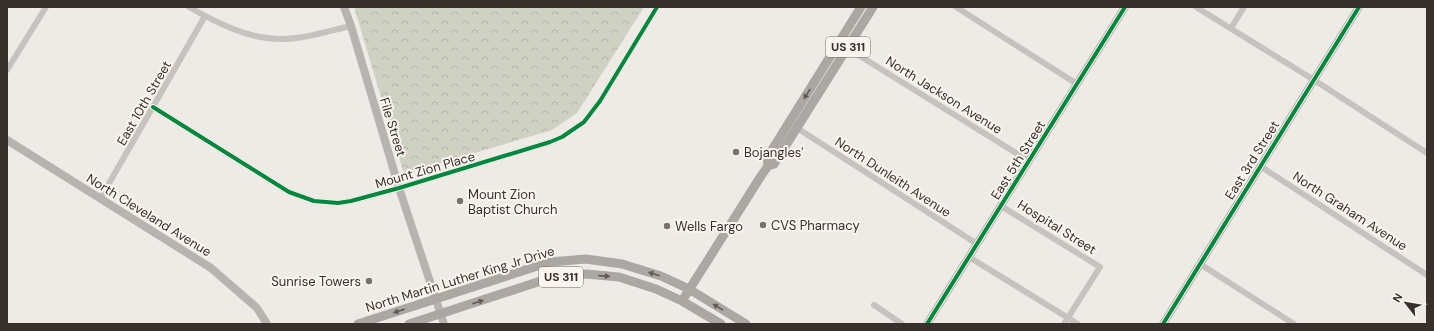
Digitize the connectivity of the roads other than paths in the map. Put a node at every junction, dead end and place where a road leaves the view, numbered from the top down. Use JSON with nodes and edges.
{"nodes":[{"id":1,"x":46,"y":7,"type":"edge"},
{"id":2,"x":189,"y":7,"type":"edge"},
{"id":3,"x":344,"y":7,"type":"edge"},
{"id":4,"x":657,"y":7,"type":"edge"},
{"id":5,"x":861,"y":7,"type":"edge"},
{"id":6,"x":873,"y":7,"type":"edge"},
{"id":7,"x":956,"y":7,"type":"edge"},
{"id":8,"x":1125,"y":7,"type":"edge"},
{"id":9,"x":1196,"y":7,"type":"edge"},
{"id":10,"x":1244,"y":7,"type":"edge"},
{"id":11,"x":1359,"y":7,"type":"edge"},
{"id":12,"x":205,"y":16,"type":"junction"},
{"id":13,"x":351,"y":26,"type":"junction"},
{"id":14,"x":1231,"y":28,"type":"junction"},
{"id":15,"x":847,"y":48,"type":"junction"},
{"id":16,"x":7,"y":70,"type":"edge"},
{"id":17,"x":1314,"y":80,"type":"junction"},
{"id":18,"x":1077,"y":84,"type":"junction"},
{"id":19,"x":153,"y":107,"type":"junction"},
{"id":20,"x":797,"y":128,"type":"junction"},
{"id":21,"x":7,"y":140,"type":"edge"},
{"id":22,"x":1427,"y":153,"type":"edge"},
{"id":23,"x":1029,"y":161,"type":"junction"},
{"id":24,"x":768,"y":166,"type":"junction"},
{"id":25,"x":1260,"y":166,"type":"junction"},
{"id":26,"x":399,"y":188,"type":"junction"},
{"id":27,"x":100,"y":199,"type":"junction"},
{"id":28,"x":1001,"y":206,"type":"junction"},
{"id":29,"x":977,"y":244,"type":"junction"},
{"id":30,"x":969,"y":257,"type":"junction"},
{"id":31,"x":1200,"y":264,"type":"junction"},
{"id":32,"x":1427,"y":275,"type":"edge"},
{"id":33,"x":689,"y":289,"type":"junction"},
{"id":34,"x":436,"y":299,"type":"junction"},
{"id":35,"x":682,"y":301,"type":"junction"},
{"id":36,"x":874,"y":305,"type":"dead end"},
{"id":37,"x":441,"y":314,"type":"junction"},
{"id":38,"x":1068,"y":318,"type":"junction"},
{"id":39,"x":267,"y":324,"type":"edge"},
{"id":40,"x":358,"y":324,"type":"edge"},
{"id":41,"x":409,"y":324,"type":"edge"},
{"id":42,"x":444,"y":324,"type":"edge"},
{"id":43,"x":721,"y":324,"type":"edge"},
{"id":44,"x":746,"y":324,"type":"edge"},
{"id":45,"x":902,"y":324,"type":"edge"},
{"id":46,"x":927,"y":324,"type":"edge"},
{"id":47,"x":1064,"y":324,"type":"edge"},
{"id":48,"x":1078,"y":324,"type":"edge"},
{"id":49,"x":1163,"y":324,"type":"edge"},
{"id":50,"x":1294,"y":324,"type":"edge"}],
"edges":[{"from":1,"to":16,"type":"street"},
{"from":2,"to":12,"type":"street"},
{"from":3,"to":13,"type":"street","name":"File Street"},
{"from":4,"to":26,"type":"street","name":"Mount Zion Place"},
{"from":5,"to":24,"type":"main road","number":"US 311","one_way":true},
{"from":6,"to":15,"type":"main road","number":"US 311"},
{"from":7,"to":18,"type":"street"},
{"from":8,"to":18,"type":"street","name":"East 5th Street"},
{"from":9,"to":14,"type":"street"},
{"from":10,"to":14,"type":"street"},
{"from":11,"to":17,"type":"street","name":"East 3rd Street"},
{"from":12,"to":13,"type":"street"},
{"from":12,"to":19,"type":"street","name":"East 10th Street"},
{"from":13,"to":26,"type":"street","name":"File Street"},
{"from":14,"to":17,"type":"street"},
{"from":15,"to":20,"type":"main road","number":"US 311"},
{"from":15,"to":23,"type":"street","name":"North Jackson Avenue"},
{"from":17,"to":22,"type":"street"},
{"from":17,"to":25,"type":"street","name":"East 3rd Street"},
{"from":18,"to":23,"type":"street","name":"East 5th Street"},
{"from":19,"to":26,"type":"street","name":"Mount Zion Place"},
{"from":19,"to":27,"type":"street","name":"East 10th Street"},
{"from":20,"to":24,"type":"main road","number":"US 311"},
{"from":20,"to":29,"type":"street","name":"North Dunleith Avenue"},
{"from":21,"to":27,"type":"street","name":"North Cleveland Avenue"},
{"from":23,"to":28,"type":"street","name":"East 5th Street"},
{"from":24,"to":33,"type":"main road","number":"US 311"},
{"from":25,"to":31,"type":"street","name":"East 3rd Street"},
{"from":25,"to":32,"type":"street","name":"North Graham Avenue"},
{"from":26,"to":34,"type":"street","name":"File Street"},
{"from":27,"to":39,"type":"street","name":"North Cleveland Avenue"},
{"from":28,"to":29,"type":"street","name":"East 5th Street"},
{"from":28,"to":38,"type":"street","name":"Hospital Street"},
{"from":29,"to":30,"type":"street","name":"East 5th Street"},
{"from":30,"to":38,"type":"street"},
{"from":30,"to":46,"type":"street","name":"East 5th Street"},
{"from":31,"to":49,"type":"street","name":"East 3rd Street"},
{"from":31,"to":50,"type":"street"},
{"from":33,"to":34,"type":"main road","name":"North Martin Luther King Jr Drive","number":"US 311","one_way":true},
{"from":33,"to":35,"type":"main road","number":"US 311"},
{"from":44,"to":33,"type":"main road","name":"North Martin Luther King Jr Drive","one_way":true},
{"from":34,"to":37,"type":"street"},
{"from":34,"to":40,"type":"main road","name":"North Martin Luther King Jr Drive","number":"US 311","one_way":true},
{"from":37,"to":35,"type":"main road","name":"North Martin Luther King Jr Drive","number":"US 311","one_way":true},
{"from":35,"to":43,"type":"main road","name":"North Martin Luther King Jr Drive"},
{"from":36,"to":45,"type":"street"},
{"from":37,"to":41,"type":"main road","name":"North Martin Luther King Jr Drive","number":"US 311"},
{"from":37,"to":42,"type":"street"},
{"from":38,"to":47,"type":"street"},
{"from":38,"to":48,"type":"street"}]}
